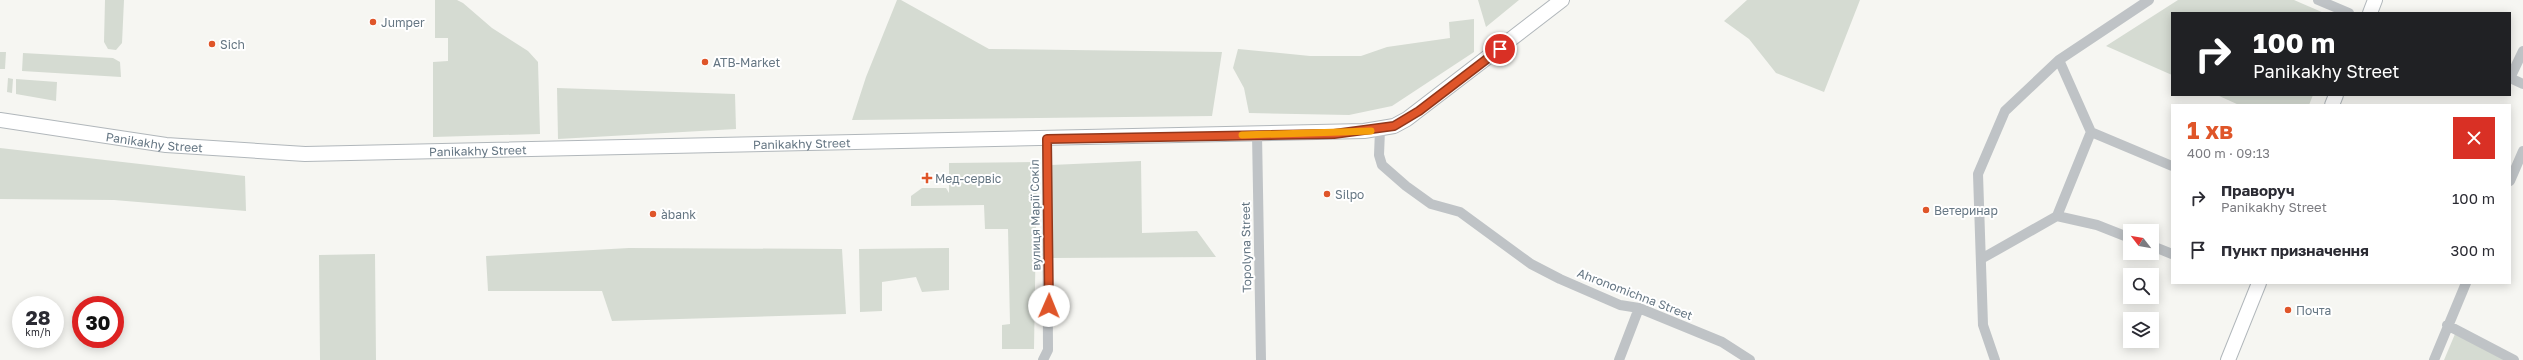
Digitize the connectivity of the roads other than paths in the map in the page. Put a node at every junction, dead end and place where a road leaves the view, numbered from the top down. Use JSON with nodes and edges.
{"nodes":[{"id":1,"x":1562,"y":0,"type":"edge"},
{"id":2,"x":2149,"y":0,"type":"edge"},
{"id":3,"x":2318,"y":0,"type":"edge"},
{"id":4,"x":2375,"y":0,"type":"edge"},
{"id":5,"x":2347,"y":12,"type":"edge"},
{"id":6,"x":2370,"y":12,"type":"edge"},
{"id":7,"x":2523,"y":51,"type":"edge"},
{"id":8,"x":2059,"y":60,"type":"junction"},
{"id":9,"x":2511,"y":76,"type":"edge"},
{"id":10,"x":2511,"y":78,"type":"edge"},
{"id":11,"x":2523,"y":84,"type":"edge"},
{"id":12,"x":0,"y":120,"type":"edge"},
{"id":13,"x":1380,"y":130,"type":"junction"},
{"id":14,"x":2091,"y":132,"type":"junction"},
{"id":15,"x":1257,"y":134,"type":"junction"},
{"id":16,"x":1047,"y":139,"type":"junction"},
{"id":17,"x":2523,"y":151,"type":"edge"},
{"id":18,"x":2171,"y":166,"type":"edge"},
{"id":19,"x":2511,"y":179,"type":"edge"},
{"id":20,"x":2057,"y":216,"type":"junction"},
{"id":21,"x":2123,"y":235,"type":"edge"},
{"id":22,"x":2159,"y":249,"type":"edge"},
{"id":23,"x":2171,"y":254,"type":"edge"},
{"id":24,"x":1981,"y":259,"type":"junction"},
{"id":25,"x":2260,"y":284,"type":"edge"},
{"id":26,"x":2466,"y":284,"type":"edge"},
{"id":27,"x":1639,"y":308,"type":"junction"},
{"id":28,"x":2447,"y":325,"type":"junction"},
{"id":29,"x":1043,"y":360,"type":"edge"},
{"id":30,"x":1261,"y":360,"type":"edge"},
{"id":31,"x":1619,"y":360,"type":"edge"},
{"id":32,"x":1750,"y":360,"type":"edge"},
{"id":33,"x":1995,"y":360,"type":"edge"},
{"id":34,"x":2228,"y":360,"type":"edge"},
{"id":35,"x":2434,"y":360,"type":"edge"},
{"id":36,"x":2514,"y":360,"type":"edge"}],
"edges":[{"from":1,"to":13,"type":"street","name":"Panikakhy Street"},
{"from":2,"to":8,"type":"street"},
{"from":3,"to":5,"type":"street"},
{"from":4,"to":6,"type":"street"},
{"from":7,"to":9,"type":"street"},
{"from":8,"to":14,"type":"street"},
{"from":8,"to":24,"type":"street"},
{"from":10,"to":11,"type":"street"},
{"from":12,"to":16,"type":"street","name":"Panikakhy Street"},
{"from":13,"to":15,"type":"street","name":"Panikakhy Street"},
{"from":13,"to":27,"type":"street","name":"Ahronomichna Street"},
{"from":14,"to":18,"type":"street"},
{"from":14,"to":20,"type":"street"},
{"from":15,"to":16,"type":"street","name":"Panikakhy Street"},
{"from":15,"to":30,"type":"street","name":"Topolyna Street"},
{"from":16,"to":29,"type":"street","name":"вулиця Марії Сокіл"},
{"from":17,"to":19,"type":"street"},
{"from":20,"to":21,"type":"street"},
{"from":20,"to":24,"type":"street"},
{"from":22,"to":23,"type":"street"},
{"from":24,"to":33,"type":"street"},
{"from":25,"to":34,"type":"street"},
{"from":26,"to":28,"type":"street"},
{"from":27,"to":31,"type":"street"},
{"from":27,"to":32,"type":"street","name":"Ahronomichna Street"},
{"from":28,"to":35,"type":"street"},
{"from":28,"to":36,"type":"street"}]}
